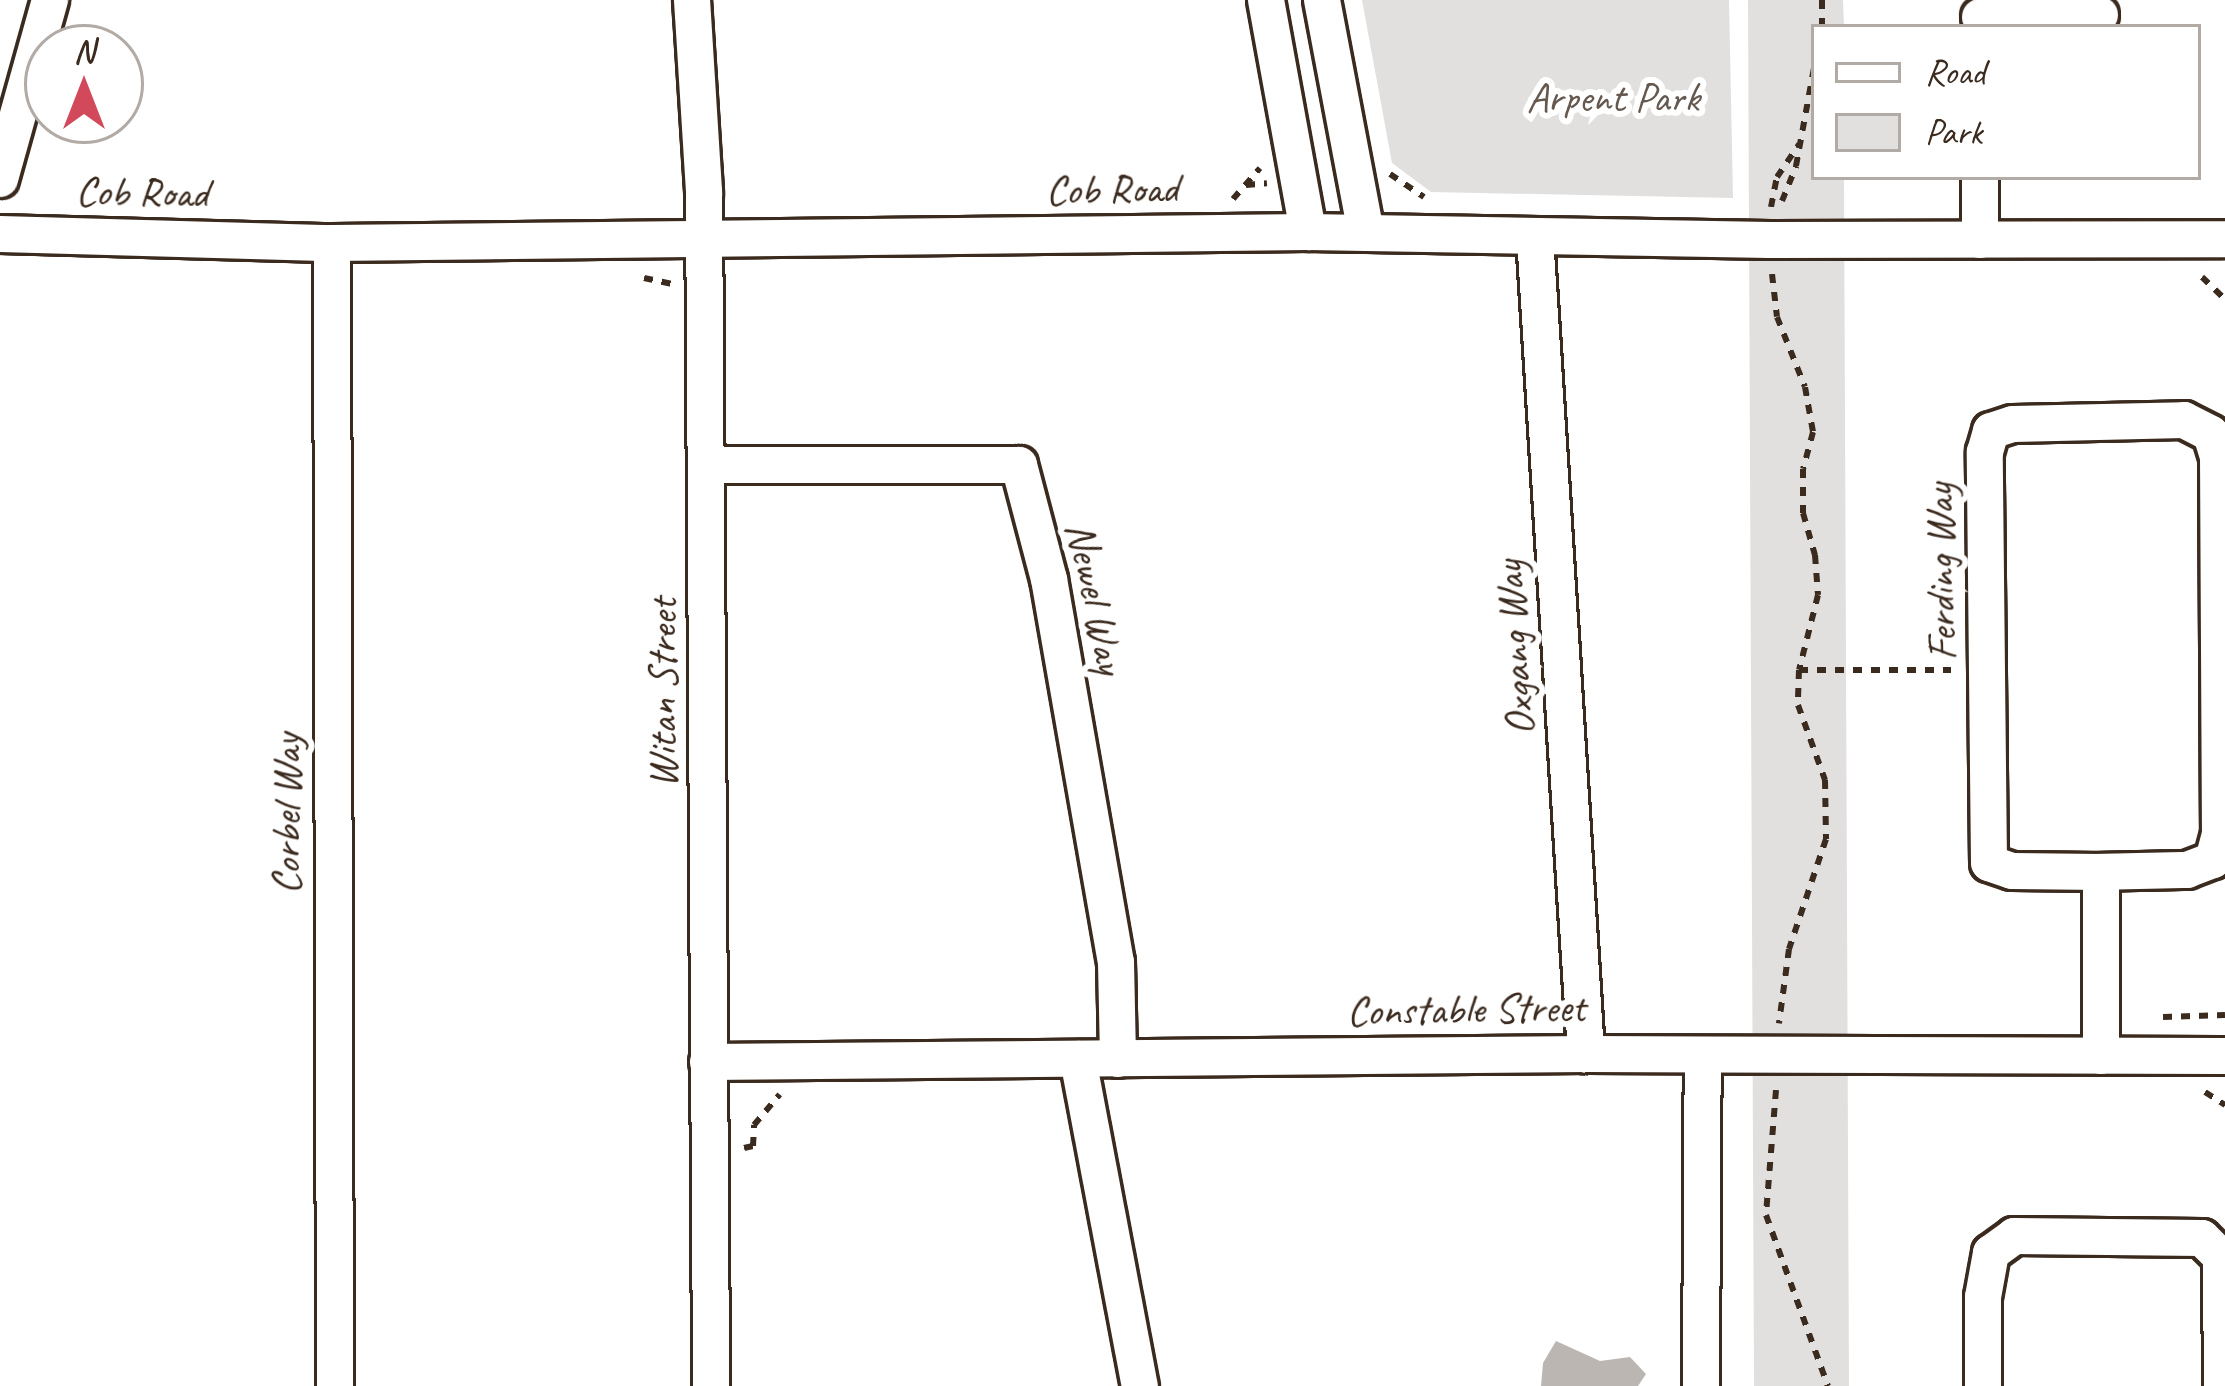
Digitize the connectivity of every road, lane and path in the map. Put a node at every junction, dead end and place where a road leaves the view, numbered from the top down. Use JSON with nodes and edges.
{"nodes":[{"id":1,"x":692,"y":0,"type":"edge"},
{"id":2,"x":1266,"y":0,"type":"edge"},
{"id":3,"x":1322,"y":0,"type":"edge"},
{"id":4,"x":46,"y":2,"type":"edge"},
{"id":5,"x":1980,"y":15,"type":"edge"},
{"id":6,"x":2100,"y":15,"type":"dead end"},
{"id":7,"x":1811,"y":83,"type":"edge"},
{"id":8,"x":1799,"y":144,"type":"junction"},
{"id":9,"x":1264,"y":164,"type":"dead end"},
{"id":10,"x":1354,"y":170,"type":"junction"},
{"id":11,"x":0,"y":179,"type":"edge"},
{"id":12,"x":1298,"y":179,"type":"junction"},
{"id":13,"x":1980,"y":180,"type":"edge"},
{"id":14,"x":1246,"y":184,"type":"junction"},
{"id":15,"x":1430,"y":200,"type":"dead end"},
{"id":16,"x":1750,"y":201,"type":"dead end"},
{"id":17,"x":1777,"y":201,"type":"junction"},
{"id":18,"x":1804,"y":201,"type":"dead end"},
{"id":19,"x":1222,"y":212,"type":"dead end"},
{"id":20,"x":1308,"y":232,"type":"junction"},
{"id":21,"x":1366,"y":233,"type":"junction"},
{"id":22,"x":0,"y":234,"type":"edge"},
{"id":23,"x":1534,"y":236,"type":"junction"},
{"id":24,"x":2225,"y":239,"type":"edge"},
{"id":25,"x":1770,"y":240,"type":"junction"},
{"id":26,"x":1980,"y":240,"type":"junction"},
{"id":27,"x":704,"y":241,"type":"junction"},
{"id":28,"x":332,"y":243,"type":"junction"},
{"id":29,"x":622,"y":278,"type":"dead end"},
{"id":30,"x":644,"y":278,"type":"dead end"},
{"id":31,"x":707,"y":465,"type":"junction"},
{"id":32,"x":1799,"y":670,"type":"junction"},
{"id":33,"x":1987,"y":670,"type":"junction"},
{"id":34,"x":2101,"y":872,"type":"junction"},
{"id":35,"x":1586,"y":1054,"type":"junction"},
{"id":36,"x":1775,"y":1055,"type":"junction"},
{"id":37,"x":1703,"y":1056,"type":"junction"},
{"id":38,"x":2101,"y":1056,"type":"junction"},
{"id":39,"x":2225,"y":1056,"type":"edge"},
{"id":40,"x":1078,"y":1059,"type":"junction"},
{"id":41,"x":1118,"y":1059,"type":"junction"},
{"id":42,"x":708,"y":1062,"type":"junction"},
{"id":43,"x":798,"y":1092,"type":"dead end"},
{"id":44,"x":736,"y":1149,"type":"dead end"},
{"id":45,"x":335,"y":1386,"type":"edge"},
{"id":46,"x":710,"y":1386,"type":"edge"},
{"id":47,"x":1140,"y":1386,"type":"edge"},
{"id":48,"x":1702,"y":1386,"type":"edge"},
{"id":49,"x":1828,"y":1386,"type":"edge"},
{"id":50,"x":1983,"y":1386,"type":"edge"},
{"id":51,"x":2222,"y":1386,"type":"edge"}],
"edges":[{"from":1,"to":27,"type":"street","name":"Witan Street"},
{"from":2,"to":12,"type":"street"},
{"from":3,"to":10,"type":"street"},
{"from":4,"to":11,"type":"street"},
{"from":5,"to":6,"type":"street"},
{"from":7,"to":8,"type":"path"},
{"from":8,"to":17,"type":"path"},
{"from":8,"to":17,"type":"path"},
{"from":9,"to":14,"type":"path"},
{"from":10,"to":15,"type":"path"},
{"from":10,"to":21,"type":"street"},
{"from":12,"to":14,"type":"path"},
{"from":12,"to":20,"type":"street"},
{"from":13,"to":26,"type":"street"},
{"from":14,"to":19,"type":"path"},
{"from":16,"to":17,"type":"path"},
{"from":17,"to":18,"type":"path"},
{"from":17,"to":25,"type":"path"},
{"from":20,"to":21,"type":"street","name":"Cob Road"},
{"from":20,"to":27,"type":"street","name":"Cob Road"},
{"from":21,"to":23,"type":"street","name":"Cob Road"},
{"from":22,"to":28,"type":"street","name":"Cob Road"},
{"from":23,"to":25,"type":"street","name":"Cob Road"},
{"from":23,"to":35,"type":"street","name":"Oxgang Way"},
{"from":24,"to":26,"type":"street","name":"Cob Road"},
{"from":25,"to":26,"type":"street","name":"Cob Road"},
{"from":25,"to":32,"type":"path"},
{"from":27,"to":28,"type":"street","name":"Cob Road"},
{"from":27,"to":31,"type":"street","name":"Witan Street"},
{"from":28,"to":45,"type":"street","name":"Corbel Way"},
{"from":29,"to":30,"type":"path"},
{"from":31,"to":41,"type":"street","name":"Newel Way"},
{"from":31,"to":42,"type":"street","name":"Witan Street"},
{"from":32,"to":33,"type":"path"},
{"from":32,"to":36,"type":"path"},
{"from":33,"to":34,"type":"street","name":"Ferding Way"},
{"from":33,"to":34,"type":"street","name":"Ferding Way"},
{"from":34,"to":38,"type":"street"},
{"from":35,"to":37,"type":"street","name":"Constable Street"},
{"from":35,"to":41,"type":"street","name":"Constable Street"},
{"from":36,"to":37,"type":"street","name":"Constable Street"},
{"from":36,"to":38,"type":"street","name":"Constable Street"},
{"from":36,"to":49,"type":"path"},
{"from":37,"to":48,"type":"street"},
{"from":38,"to":39,"type":"street","name":"Constable Street"},
{"from":40,"to":41,"type":"street","name":"Constable Street"},
{"from":40,"to":42,"type":"street","name":"Constable Street"},
{"from":40,"to":47,"type":"street"},
{"from":42,"to":46,"type":"street","name":"Witan Street"},
{"from":43,"to":44,"type":"path"},
{"from":50,"to":51,"type":"street"}]}
